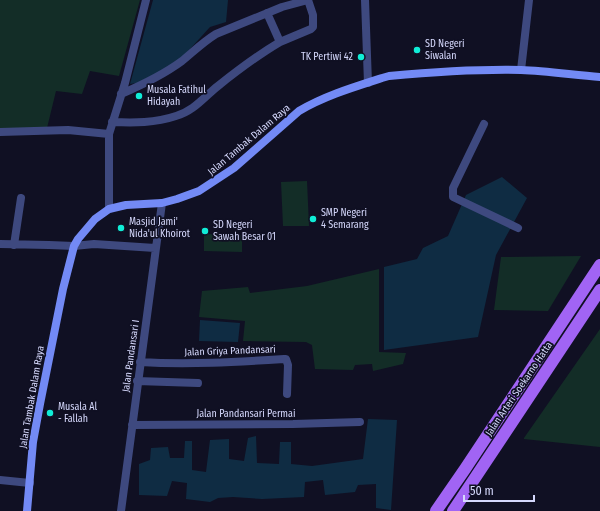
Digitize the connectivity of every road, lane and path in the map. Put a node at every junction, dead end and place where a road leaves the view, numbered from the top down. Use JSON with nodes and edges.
{"nodes":[{"id":1,"x":146,"y":0,"type":"edge"},
{"id":2,"x":308,"y":0,"type":"edge"},
{"id":3,"x":365,"y":0,"type":"edge"},
{"id":4,"x":529,"y":0,"type":"edge"},
{"id":5,"x":267,"y":13,"type":"junction"},
{"id":6,"x":280,"y":42,"type":"junction"},
{"id":7,"x":521,"y":70,"type":"junction"},
{"id":8,"x":600,"y":77,"type":"edge"},
{"id":9,"x":368,"y":83,"type":"junction"},
{"id":10,"x":121,"y":94,"type":"junction"},
{"id":11,"x":112,"y":122,"type":"junction"},
{"id":12,"x":484,"y":124,"type":"dead end"},
{"id":13,"x":0,"y":132,"type":"edge"},
{"id":14,"x":109,"y":134,"type":"junction"},
{"id":15,"x":21,"y":198,"type":"dead end"},
{"id":16,"x":162,"y":203,"type":"junction"},
{"id":17,"x":109,"y":209,"type":"junction"},
{"id":18,"x":518,"y":228,"type":"dead end"},
{"id":19,"x":0,"y":244,"type":"edge"},
{"id":20,"x":14,"y":245,"type":"junction"},
{"id":21,"x":74,"y":246,"type":"junction"},
{"id":22,"x":155,"y":248,"type":"junction"},
{"id":23,"x":600,"y":265,"type":"edge"},
{"id":24,"x":600,"y":290,"type":"edge"},
{"id":25,"x":140,"y":362,"type":"junction"},
{"id":26,"x":138,"y":381,"type":"junction"},
{"id":27,"x":198,"y":383,"type":"dead end"},
{"id":28,"x":287,"y":394,"type":"dead end"},
{"id":29,"x":360,"y":422,"type":"dead end"},
{"id":30,"x":132,"y":425,"type":"junction"},
{"id":31,"x":0,"y":480,"type":"edge"},
{"id":32,"x":30,"y":483,"type":"junction"},
{"id":33,"x":27,"y":511,"type":"edge"},
{"id":34,"x":121,"y":511,"type":"edge"},
{"id":35,"x":436,"y":511,"type":"edge"},
{"id":36,"x":453,"y":511,"type":"edge"}],
"edges":[{"from":1,"to":10,"type":"street"},
{"from":2,"to":5,"type":"street"},
{"from":2,"to":6,"type":"street"},
{"from":3,"to":9,"type":"street"},
{"from":4,"to":7,"type":"street"},
{"from":5,"to":6,"type":"street"},
{"from":5,"to":10,"type":"street"},
{"from":6,"to":11,"type":"street"},
{"from":7,"to":8,"type":"street","name":"Jalan Tambak Dalam Raya"},
{"from":7,"to":9,"type":"street","name":"Jalan Tambak Dalam Raya"},
{"from":9,"to":16,"type":"street","name":"Jalan Tambak Dalam Raya"},
{"from":10,"to":11,"type":"street"},
{"from":11,"to":14,"type":"street"},
{"from":12,"to":18,"type":"street"},
{"from":13,"to":14,"type":"street"},
{"from":14,"to":17,"type":"street"},
{"from":15,"to":20,"type":"street"},
{"from":16,"to":17,"type":"street","name":"Jalan Tambak Dalam Raya"},
{"from":16,"to":22,"type":"street","name":"Jalan Pandansari I"},
{"from":17,"to":21,"type":"street","name":"Jalan Tambak Dalam Raya"},
{"from":19,"to":20,"type":"street"},
{"from":20,"to":21,"type":"street"},
{"from":21,"to":22,"type":"street"},
{"from":21,"to":32,"type":"street","name":"Jalan Tambak Dalam Raya"},
{"from":22,"to":25,"type":"street","name":"Jalan Pandansari I"},
{"from":23,"to":35,"type":"main road","name":"Jalan Arteri Soekarno Hatta"},
{"from":24,"to":36,"type":"main road","name":"Jalan Arteri Soekarno Hatta"},
{"from":25,"to":26,"type":"street","name":"Jalan Pandansari I"},
{"from":25,"to":28,"type":"street","name":"Jalan Griya Pandansari"},
{"from":26,"to":27,"type":"street"},
{"from":26,"to":30,"type":"street","name":"Jalan Pandansari I"},
{"from":29,"to":30,"type":"street","name":"Jalan Pandansari Permai"},
{"from":30,"to":34,"type":"street","name":"Jalan Pandansari I"},
{"from":31,"to":32,"type":"street"},
{"from":32,"to":33,"type":"street","name":"Jalan Tambak Dalam Raya"}]}
